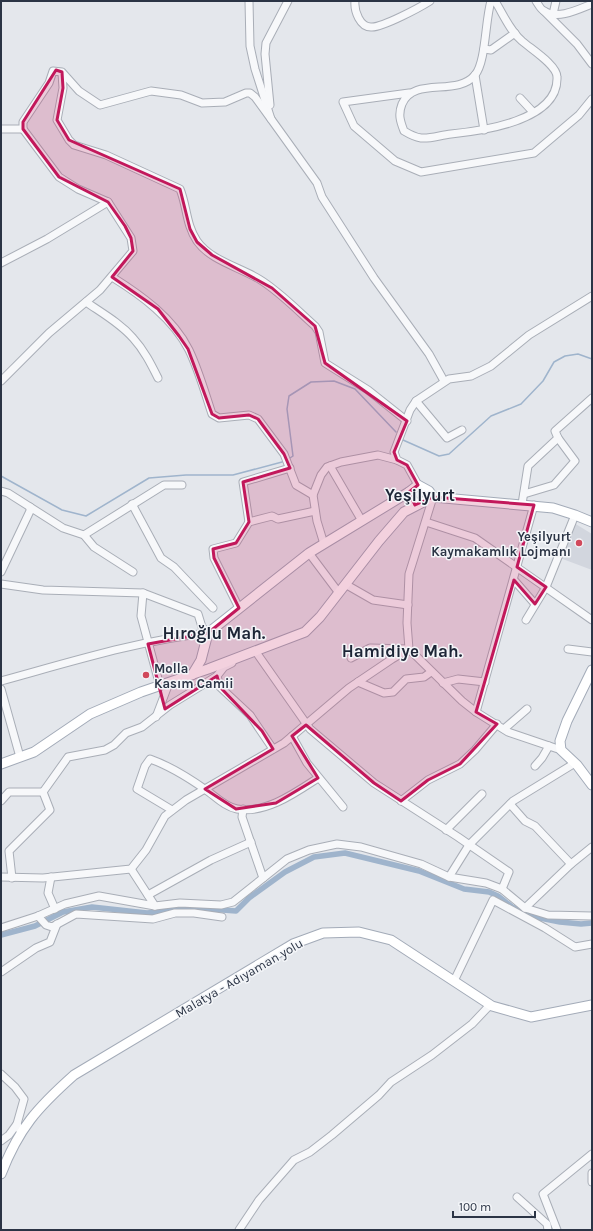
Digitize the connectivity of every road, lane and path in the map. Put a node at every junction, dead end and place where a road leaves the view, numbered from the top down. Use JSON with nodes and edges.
{"nodes":[{"id":1,"x":249,"y":1,"type":"edge"},
{"id":2,"x":288,"y":1,"type":"edge"},
{"id":3,"x":355,"y":1,"type":"edge"},
{"id":4,"x":430,"y":1,"type":"edge"},
{"id":5,"x":491,"y":1,"type":"edge"},
{"id":6,"x":495,"y":1,"type":"edge"},
{"id":7,"x":536,"y":1,"type":"edge"},
{"id":8,"x":556,"y":1,"type":"edge"},
{"id":9,"x":592,"y":4,"type":"edge"},
{"id":10,"x":544,"y":11,"type":"junction"},
{"id":11,"x":553,"y":14,"type":"junction"},
{"id":12,"x":514,"y":33,"type":"junction"},
{"id":13,"x":484,"y":49,"type":"junction"},
{"id":14,"x":592,"y":64,"type":"edge"},
{"id":15,"x":62,"y":72,"type":"junction"},
{"id":16,"x":475,"y":75,"type":"junction"},
{"id":17,"x":410,"y":93,"type":"junction"},
{"id":18,"x":520,"y":98,"type":"dead end"},
{"id":19,"x":592,"y":99,"type":"edge"},
{"id":20,"x":534,"y":112,"type":"junction"},
{"id":21,"x":271,"y":119,"type":"junction"},
{"id":22,"x":1,"y":129,"type":"edge"},
{"id":23,"x":23,"y":129,"type":"junction"},
{"id":24,"x":484,"y":130,"type":"junction"},
{"id":25,"x":108,"y":202,"type":"junction"},
{"id":26,"x":1,"y":263,"type":"edge"},
{"id":27,"x":112,"y":276,"type":"junction"},
{"id":28,"x":592,"y":296,"type":"edge"},
{"id":29,"x":86,"y":302,"type":"junction"},
{"id":30,"x":158,"y":378,"type":"dead end"},
{"id":31,"x":1,"y":381,"type":"edge"},
{"id":32,"x":444,"y":381,"type":"junction"},
{"id":33,"x":592,"y":398,"type":"edge"},
{"id":34,"x":416,"y":401,"type":"junction"},
{"id":35,"x":407,"y":421,"type":"junction"},
{"id":36,"x":462,"y":430,"type":"dead end"},
{"id":37,"x":558,"y":438,"type":"junction"},
{"id":38,"x":397,"y":460,"type":"junction"},
{"id":39,"x":330,"y":466,"type":"junction"},
{"id":40,"x":290,"y":468,"type":"junction"},
{"id":41,"x":182,"y":485,"type":"dead end"},
{"id":42,"x":418,"y":485,"type":"junction"},
{"id":43,"x":1,"y":491,"type":"edge"},
{"id":44,"x":410,"y":492,"type":"junction"},
{"id":45,"x":524,"y":494,"type":"junction"},
{"id":46,"x":313,"y":495,"type":"junction"},
{"id":47,"x":433,"y":498,"type":"junction"},
{"id":48,"x":132,"y":504,"type":"junction"},
{"id":49,"x":418,"y":504,"type":"junction"},
{"id":50,"x":522,"y":504,"type":"junction"},
{"id":51,"x":534,"y":505,"type":"junction"},
{"id":52,"x":30,"y":507,"type":"junction"},
{"id":53,"x":315,"y":511,"type":"junction"},
{"id":54,"x":575,"y":514,"type":"junction"},
{"id":55,"x":362,"y":521,"type":"junction"},
{"id":56,"x":592,"y":521,"type":"edge"},
{"id":57,"x":249,"y":522,"type":"junction"},
{"id":58,"x":426,"y":522,"type":"junction"},
{"id":59,"x":84,"y":535,"type":"junction"},
{"id":60,"x":324,"y":544,"type":"junction"},
{"id":61,"x":309,"y":554,"type":"junction"},
{"id":62,"x":517,"y":568,"type":"junction"},
{"id":63,"x":1,"y":572,"type":"edge"},
{"id":64,"x":134,"y":572,"type":"dead end"},
{"id":65,"x":514,"y":580,"type":"junction"},
{"id":66,"x":1,"y":584,"type":"edge"},
{"id":67,"x":345,"y":584,"type":"junction"},
{"id":68,"x":546,"y":587,"type":"junction"},
{"id":69,"x":339,"y":593,"type":"junction"},
{"id":70,"x":143,"y":594,"type":"junction"},
{"id":71,"x":535,"y":604,"type":"junction"},
{"id":72,"x":408,"y":605,"type":"junction"},
{"id":73,"x":213,"y":608,"type":"dead end"},
{"id":74,"x":240,"y":608,"type":"junction"},
{"id":75,"x":526,"y":620,"type":"dead end"},
{"id":76,"x":592,"y":620,"type":"edge"},
{"id":77,"x":208,"y":634,"type":"junction"},
{"id":78,"x":148,"y":644,"type":"junction"},
{"id":79,"x":409,"y":649,"type":"junction"},
{"id":80,"x":568,"y":649,"type":"dead end"},
{"id":81,"x":256,"y":652,"type":"junction"},
{"id":82,"x":592,"y":652,"type":"edge"},
{"id":83,"x":245,"y":656,"type":"junction"},
{"id":84,"x":351,"y":658,"type":"dead end"},
{"id":85,"x":592,"y":670,"type":"edge"},
{"id":86,"x":432,"y":672,"type":"junction"},
{"id":87,"x":192,"y":675,"type":"junction"},
{"id":88,"x":217,"y":676,"type":"junction"},
{"id":89,"x":1,"y":681,"type":"edge"},
{"id":90,"x":358,"y":682,"type":"junction"},
{"id":91,"x":485,"y":682,"type":"junction"},
{"id":92,"x":443,"y":683,"type":"junction"},
{"id":93,"x":165,"y":684,"type":"junction"},
{"id":94,"x":1,"y":689,"type":"edge"},
{"id":95,"x":162,"y":700,"type":"junction"},
{"id":96,"x":166,"y":709,"type":"junction"},
{"id":97,"x":527,"y":709,"type":"dead end"},
{"id":98,"x":476,"y":712,"type":"junction"},
{"id":99,"x":156,"y":717,"type":"junction"},
{"id":100,"x":308,"y":723,"type":"junction"},
{"id":101,"x":497,"y":724,"type":"junction"},
{"id":102,"x":504,"y":729,"type":"junction"},
{"id":103,"x":292,"y":736,"type":"junction"},
{"id":104,"x":549,"y":746,"type":"junction"},
{"id":105,"x":273,"y":749,"type":"junction"},
{"id":106,"x":561,"y":750,"type":"junction"},
{"id":107,"x":20,"y":757,"type":"junction"},
{"id":108,"x":575,"y":763,"type":"junction"},
{"id":109,"x":1,"y":764,"type":"edge"},
{"id":110,"x":535,"y":766,"type":"dead end"},
{"id":111,"x":318,"y":778,"type":"junction"},
{"id":112,"x":590,"y":780,"type":"edge"},
{"id":113,"x":205,"y":789,"type":"junction"},
{"id":114,"x":43,"y":792,"type":"junction"},
{"id":115,"x":482,"y":794,"type":"dead end"},
{"id":116,"x":1,"y":801,"type":"edge"},
{"id":117,"x":401,"y":801,"type":"junction"},
{"id":118,"x":510,"y":804,"type":"junction"},
{"id":119,"x":343,"y":807,"type":"dead end"},
{"id":120,"x":243,"y":809,"type":"junction"},
{"id":121,"x":172,"y":810,"type":"junction"},
{"id":122,"x":446,"y":830,"type":"junction"},
{"id":123,"x":251,"y":842,"type":"junction"},
{"id":124,"x":469,"y":845,"type":"junction"},
{"id":125,"x":592,"y":847,"type":"edge"},
{"id":126,"x":571,"y":864,"type":"junction"},
{"id":127,"x":132,"y":869,"type":"junction"},
{"id":128,"x":1,"y":877,"type":"edge"},
{"id":129,"x":51,"y":877,"type":"junction"},
{"id":130,"x":449,"y":877,"type":"junction"},
{"id":131,"x":12,"y":878,"type":"junction"},
{"id":132,"x":263,"y":878,"type":"junction"},
{"id":133,"x":502,"y":889,"type":"junction"},
{"id":134,"x":148,"y":895,"type":"junction"},
{"id":135,"x":155,"y":906,"type":"junction"},
{"id":136,"x":525,"y":908,"type":"junction"},
{"id":137,"x":55,"y":909,"type":"junction"},
{"id":138,"x":592,"y":916,"type":"edge"},
{"id":139,"x":222,"y":917,"type":"dead end"},
{"id":140,"x":42,"y":920,"type":"junction"},
{"id":141,"x":57,"y":924,"type":"junction"},
{"id":142,"x":1,"y":928,"type":"edge"},
{"id":143,"x":592,"y":944,"type":"edge"},
{"id":144,"x":1,"y":972,"type":"edge"},
{"id":145,"x":454,"y":981,"type":"junction"},
{"id":146,"x":592,"y":1005,"type":"edge"},
{"id":147,"x":490,"y":1006,"type":"junction"},
{"id":148,"x":1,"y":1074,"type":"edge"},
{"id":149,"x":17,"y":1124,"type":"junction"},
{"id":150,"x":21,"y":1133,"type":"junction"},
{"id":151,"x":1,"y":1141,"type":"edge"},
{"id":152,"x":592,"y":1154,"type":"edge"},
{"id":153,"x":592,"y":1173,"type":"edge"},
{"id":154,"x":1,"y":1174,"type":"edge"},
{"id":155,"x":592,"y":1182,"type":"edge"},
{"id":156,"x":518,"y":1197,"type":"dead end"},
{"id":157,"x":239,"y":1230,"type":"edge"},
{"id":158,"x":548,"y":1230,"type":"edge"},
{"id":159,"x":557,"y":1230,"type":"edge"}],
"edges":[{"from":1,"to":21,"type":"street"},
{"from":2,"to":21,"type":"street"},
{"from":3,"to":4,"type":"street"},
{"from":5,"to":13,"type":"street"},
{"from":6,"to":12,"type":"street"},
{"from":7,"to":10,"type":"street"},
{"from":8,"to":11,"type":"street"},
{"from":9,"to":11,"type":"street"},
{"from":10,"to":11,"type":"street"},
{"from":10,"to":14,"type":"street"},
{"from":12,"to":13,"type":"street"},
{"from":12,"to":20,"type":"street"},
{"from":13,"to":16,"type":"street"},
{"from":15,"to":21,"type":"street"},
{"from":15,"to":23,"type":"street"},
{"from":15,"to":35,"type":"street"},
{"from":16,"to":17,"type":"street"},
{"from":16,"to":24,"type":"street"},
{"from":17,"to":19,"type":"street"},
{"from":17,"to":24,"type":"street"},
{"from":18,"to":20,"type":"street"},
{"from":20,"to":24,"type":"street"},
{"from":21,"to":32,"type":"street"},
{"from":22,"to":23,"type":"street"},
{"from":23,"to":25,"type":"street"},
{"from":25,"to":26,"type":"street"},
{"from":25,"to":27,"type":"street"},
{"from":27,"to":29,"type":"street"},
{"from":27,"to":40,"type":"street"},
{"from":28,"to":32,"type":"street"},
{"from":29,"to":30,"type":"street"},
{"from":29,"to":31,"type":"street"},
{"from":32,"to":34,"type":"street"},
{"from":33,"to":37,"type":"street"},
{"from":34,"to":35,"type":"street"},
{"from":34,"to":36,"type":"street"},
{"from":35,"to":38,"type":"street"},
{"from":37,"to":45,"type":"street"},
{"from":37,"to":45,"type":"street"},
{"from":38,"to":39,"type":"street"},
{"from":38,"to":42,"type":"street"},
{"from":39,"to":46,"type":"street"},
{"from":39,"to":55,"type":"street"},
{"from":40,"to":46,"type":"street"},
{"from":40,"to":57,"type":"street"},
{"from":41,"to":48,"type":"street"},
{"from":42,"to":44,"type":"main road"},
{"from":42,"to":47,"type":"main road"},
{"from":43,"to":52,"type":"street"},
{"from":44,"to":49,"type":"main road"},
{"from":44,"to":55,"type":"main road"},
{"from":45,"to":50,"type":"street"},
{"from":46,"to":53,"type":"street"},
{"from":47,"to":49,"type":"main road"},
{"from":47,"to":50,"type":"main road"},
{"from":47,"to":58,"type":"street"},
{"from":48,"to":59,"type":"street"},
{"from":48,"to":73,"type":"street"},
{"from":49,"to":67,"type":"main road"},
{"from":50,"to":51,"type":"main road"},
{"from":51,"to":54,"type":"main road"},
{"from":51,"to":62,"type":"street"},
{"from":52,"to":59,"type":"street"},
{"from":52,"to":63,"type":"street"},
{"from":53,"to":57,"type":"street"},
{"from":53,"to":60,"type":"street"},
{"from":54,"to":56,"type":"main road"},
{"from":54,"to":68,"type":"street"},
{"from":55,"to":60,"type":"main road"},
{"from":57,"to":74,"type":"street"},
{"from":58,"to":62,"type":"street"},
{"from":58,"to":72,"type":"street"},
{"from":59,"to":64,"type":"street"},
{"from":60,"to":61,"type":"main road"},
{"from":61,"to":69,"type":"street"},
{"from":61,"to":74,"type":"main road"},
{"from":62,"to":65,"type":"street"},
{"from":62,"to":68,"type":"street"},
{"from":65,"to":71,"type":"street"},
{"from":65,"to":91,"type":"street"},
{"from":66,"to":70,"type":"street"},
{"from":67,"to":69,"type":"main road"},
{"from":67,"to":72,"type":"street"},
{"from":68,"to":71,"type":"street"},
{"from":68,"to":76,"type":"street"},
{"from":69,"to":81,"type":"main road"},
{"from":70,"to":77,"type":"street"},
{"from":70,"to":78,"type":"street"},
{"from":71,"to":75,"type":"street"},
{"from":72,"to":79,"type":"street"},
{"from":74,"to":77,"type":"main road"},
{"from":77,"to":78,"type":"street"},
{"from":77,"to":87,"type":"main road"},
{"from":78,"to":89,"type":"street"},
{"from":78,"to":93,"type":"street"},
{"from":79,"to":84,"type":"street"},
{"from":79,"to":86,"type":"street"},
{"from":79,"to":90,"type":"street"},
{"from":80,"to":82,"type":"street"},
{"from":81,"to":83,"type":"main road"},
{"from":81,"to":100,"type":"street"},
{"from":83,"to":87,"type":"main road"},
{"from":83,"to":88,"type":"street"},
{"from":85,"to":106,"type":"main road"},
{"from":86,"to":90,"type":"street"},
{"from":86,"to":92,"type":"street"},
{"from":87,"to":93,"type":"main road"},
{"from":88,"to":96,"type":"street"},
{"from":88,"to":105,"type":"street"},
{"from":90,"to":100,"type":"street"},
{"from":91,"to":92,"type":"street"},
{"from":91,"to":98,"type":"street"},
{"from":92,"to":98,"type":"street"},
{"from":93,"to":95,"type":"street"},
{"from":93,"to":107,"type":"main road"},
{"from":94,"to":107,"type":"street"},
{"from":95,"to":96,"type":"street"},
{"from":95,"to":99,"type":"street"},
{"from":96,"to":99,"type":"street"},
{"from":97,"to":102,"type":"street"},
{"from":98,"to":101,"type":"street"},
{"from":99,"to":114,"type":"street"},
{"from":100,"to":103,"type":"street"},
{"from":100,"to":117,"type":"street"},
{"from":101,"to":102,"type":"street"},
{"from":101,"to":117,"type":"street"},
{"from":102,"to":104,"type":"street"},
{"from":103,"to":105,"type":"street"},
{"from":103,"to":111,"type":"street"},
{"from":104,"to":106,"type":"street"},
{"from":104,"to":110,"type":"street"},
{"from":105,"to":113,"type":"street"},
{"from":106,"to":108,"type":"main road"},
{"from":107,"to":109,"type":"main road"},
{"from":108,"to":112,"type":"main road"},
{"from":108,"to":118,"type":"street"},
{"from":111,"to":119,"type":"street"},
{"from":111,"to":120,"type":"street"},
{"from":113,"to":120,"type":"street"},
{"from":113,"to":121,"type":"street"},
{"from":113,"to":121,"type":"street"},
{"from":114,"to":116,"type":"street"},
{"from":114,"to":131,"type":"street"},
{"from":115,"to":122,"type":"street"},
{"from":117,"to":122,"type":"street"},
{"from":118,"to":124,"type":"street"},
{"from":118,"to":126,"type":"street"},
{"from":120,"to":123,"type":"street"},
{"from":121,"to":127,"type":"street"},
{"from":122,"to":124,"type":"street"},
{"from":123,"to":132,"type":"street"},
{"from":123,"to":134,"type":"street"},
{"from":124,"to":130,"type":"street"},
{"from":124,"to":133,"type":"street"},
{"from":125,"to":126,"type":"street"},
{"from":126,"to":136,"type":"street"},
{"from":127,"to":129,"type":"street"},
{"from":127,"to":134,"type":"street"},
{"from":128,"to":131,"type":"street"},
{"from":129,"to":131,"type":"street"},
{"from":129,"to":137,"type":"street"},
{"from":130,"to":132,"type":"street"},
{"from":130,"to":133,"type":"street"},
{"from":132,"to":135,"type":"street"},
{"from":133,"to":136,"type":"street"},
{"from":134,"to":135,"type":"street"},
{"from":135,"to":137,"type":"street"},
{"from":136,"to":138,"type":"street"},
{"from":137,"to":140,"type":"street"},
{"from":139,"to":141,"type":"street"},
{"from":140,"to":141,"type":"street"},
{"from":140,"to":142,"type":"street"},
{"from":141,"to":144,"type":"street"},
{"from":143,"to":145,"type":"street"},
{"from":145,"to":147,"type":"main road","name":"Malatya - Adıyaman yolu"},
{"from":145,"to":150,"type":"main road","name":"Malatya - Adıyaman yolu"},
{"from":146,"to":147,"type":"main road","name":"Malatya - Adıyaman yolu"},
{"from":147,"to":157,"type":"street"},
{"from":148,"to":149,"type":"street"},
{"from":149,"to":150,"type":"street"},
{"from":149,"to":151,"type":"street"},
{"from":150,"to":154,"type":"main road","name":"Malatya - Adıyaman yolu"},
{"from":152,"to":159,"type":"street"},
{"from":153,"to":155,"type":"street"},
{"from":156,"to":158,"type":"street"}]}
